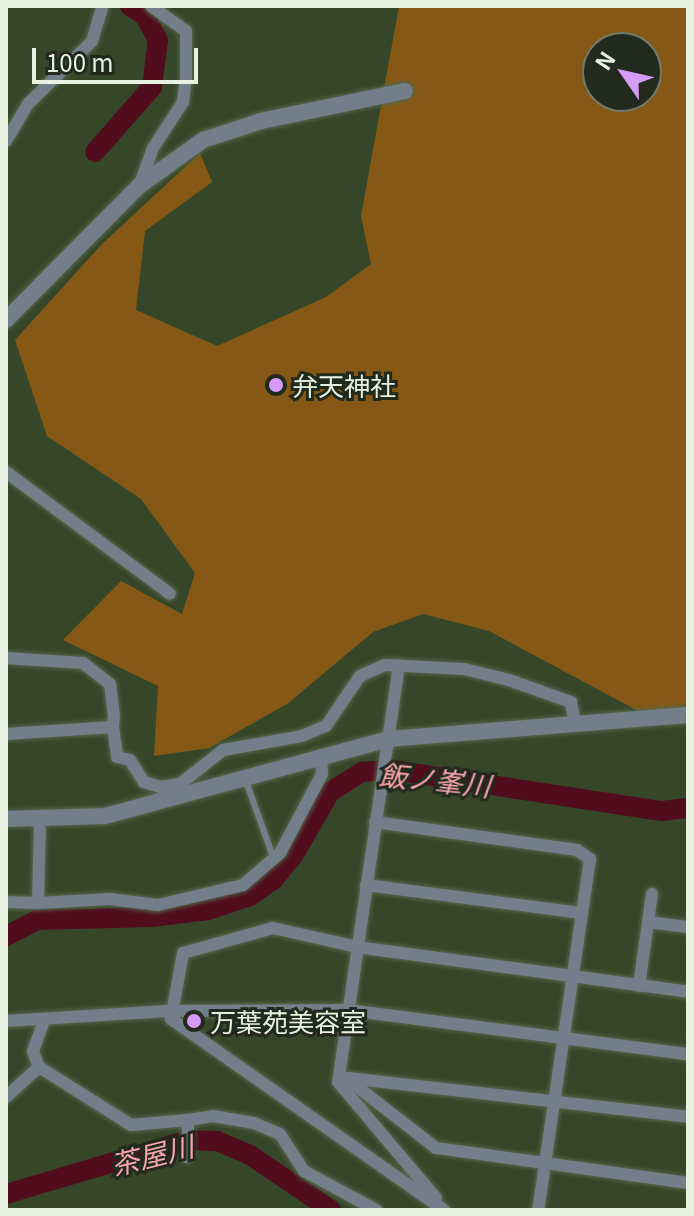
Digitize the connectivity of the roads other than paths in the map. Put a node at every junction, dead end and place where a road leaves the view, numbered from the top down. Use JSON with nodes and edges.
{"nodes":[{"id":1,"x":103,"y":6,"type":"edge"},
{"id":2,"x":151,"y":6,"type":"edge"},
{"id":3,"x":405,"y":91,"type":"dead end"},
{"id":4,"x":6,"y":141,"type":"edge"},
{"id":5,"x":139,"y":186,"type":"junction"},
{"id":6,"x":6,"y":320,"type":"edge"},
{"id":7,"x":6,"y":472,"type":"edge"},
{"id":8,"x":170,"y":594,"type":"dead end"},
{"id":9,"x":6,"y":658,"type":"edge"},
{"id":10,"x":399,"y":665,"type":"junction"},
{"id":11,"x":688,"y":715,"type":"edge"},
{"id":12,"x":575,"y":724,"type":"junction"},
{"id":13,"x":113,"y":727,"type":"junction"},
{"id":14,"x":6,"y":734,"type":"edge"},
{"id":15,"x":388,"y":739,"type":"junction"},
{"id":16,"x":321,"y":755,"type":"junction"},
{"id":17,"x":245,"y":777,"type":"junction"},
{"id":18,"x":6,"y":819,"type":"edge"},
{"id":19,"x":40,"y":820,"type":"junction"},
{"id":20,"x":375,"y":822,"type":"junction"},
{"id":21,"x":275,"y":861,"type":"junction"},
{"id":22,"x":366,"y":885,"type":"junction"},
{"id":23,"x":652,"y":894,"type":"dead end"},
{"id":24,"x":6,"y":902,"type":"edge"},
{"id":25,"x":38,"y":903,"type":"junction"},
{"id":26,"x":582,"y":913,"type":"junction"},
{"id":27,"x":648,"y":922,"type":"junction"},
{"id":28,"x":688,"y":927,"type":"edge"},
{"id":29,"x":357,"y":947,"type":"junction"},
{"id":30,"x":572,"y":979,"type":"junction"},
{"id":31,"x":639,"y":986,"type":"junction"},
{"id":32,"x":688,"y":992,"type":"edge"},
{"id":33,"x":348,"y":1010,"type":"junction"},
{"id":34,"x":168,"y":1011,"type":"junction"},
{"id":35,"x":44,"y":1020,"type":"junction"},
{"id":36,"x":6,"y":1021,"type":"edge"},
{"id":37,"x":563,"y":1038,"type":"junction"},
{"id":38,"x":688,"y":1054,"type":"edge"},
{"id":39,"x":39,"y":1067,"type":"junction"},
{"id":40,"x":342,"y":1080,"type":"junction"},
{"id":41,"x":6,"y":1097,"type":"edge"},
{"id":42,"x":555,"y":1100,"type":"junction"},
{"id":43,"x":688,"y":1117,"type":"edge"},
{"id":44,"x":188,"y":1120,"type":"junction"},
{"id":45,"x":187,"y":1157,"type":"dead end"},
{"id":46,"x":545,"y":1163,"type":"junction"},
{"id":47,"x":688,"y":1183,"type":"edge"},
{"id":48,"x":376,"y":1210,"type":"edge"},
{"id":49,"x":445,"y":1210,"type":"edge"},
{"id":50,"x":538,"y":1210,"type":"edge"}],
"edges":[{"from":1,"to":4,"type":"street"},
{"from":2,"to":5,"type":"street"},
{"from":3,"to":5,"type":"street"},
{"from":5,"to":6,"type":"street"},
{"from":7,"to":8,"type":"street"},
{"from":9,"to":13,"type":"street"},
{"from":10,"to":12,"type":"street"},
{"from":10,"to":13,"type":"street"},
{"from":10,"to":15,"type":"street"},
{"from":11,"to":12,"type":"street"},
{"from":12,"to":15,"type":"street"},
{"from":13,"to":14,"type":"street"},
{"from":15,"to":16,"type":"street"},
{"from":15,"to":20,"type":"street"},
{"from":16,"to":17,"type":"street"},
{"from":16,"to":21,"type":"street"},
{"from":17,"to":19,"type":"street"},
{"from":17,"to":21,"type":"lane"},
{"from":18,"to":19,"type":"street"},
{"from":19,"to":25,"type":"street"},
{"from":20,"to":22,"type":"street"},
{"from":20,"to":26,"type":"street"},
{"from":21,"to":25,"type":"street"},
{"from":22,"to":26,"type":"street"},
{"from":22,"to":29,"type":"street"},
{"from":23,"to":27,"type":"street"},
{"from":24,"to":25,"type":"street"},
{"from":26,"to":30,"type":"street"},
{"from":27,"to":28,"type":"street"},
{"from":27,"to":31,"type":"street"},
{"from":29,"to":30,"type":"street"},
{"from":29,"to":33,"type":"street"},
{"from":29,"to":34,"type":"street"},
{"from":30,"to":31,"type":"street"},
{"from":30,"to":37,"type":"street"},
{"from":31,"to":32,"type":"street"},
{"from":33,"to":34,"type":"street"},
{"from":33,"to":37,"type":"street"},
{"from":33,"to":40,"type":"street"},
{"from":34,"to":35,"type":"street"},
{"from":34,"to":49,"type":"street"},
{"from":35,"to":36,"type":"street"},
{"from":35,"to":39,"type":"street"},
{"from":37,"to":38,"type":"street"},
{"from":37,"to":42,"type":"street"},
{"from":39,"to":41,"type":"street"},
{"from":39,"to":44,"type":"street"},
{"from":40,"to":42,"type":"street"},
{"from":40,"to":46,"type":"street"},
{"from":40,"to":49,"type":"street"},
{"from":42,"to":43,"type":"street"},
{"from":42,"to":46,"type":"street"},
{"from":44,"to":45,"type":"street"},
{"from":44,"to":48,"type":"street"},
{"from":46,"to":47,"type":"street"},
{"from":46,"to":50,"type":"street"}]}
